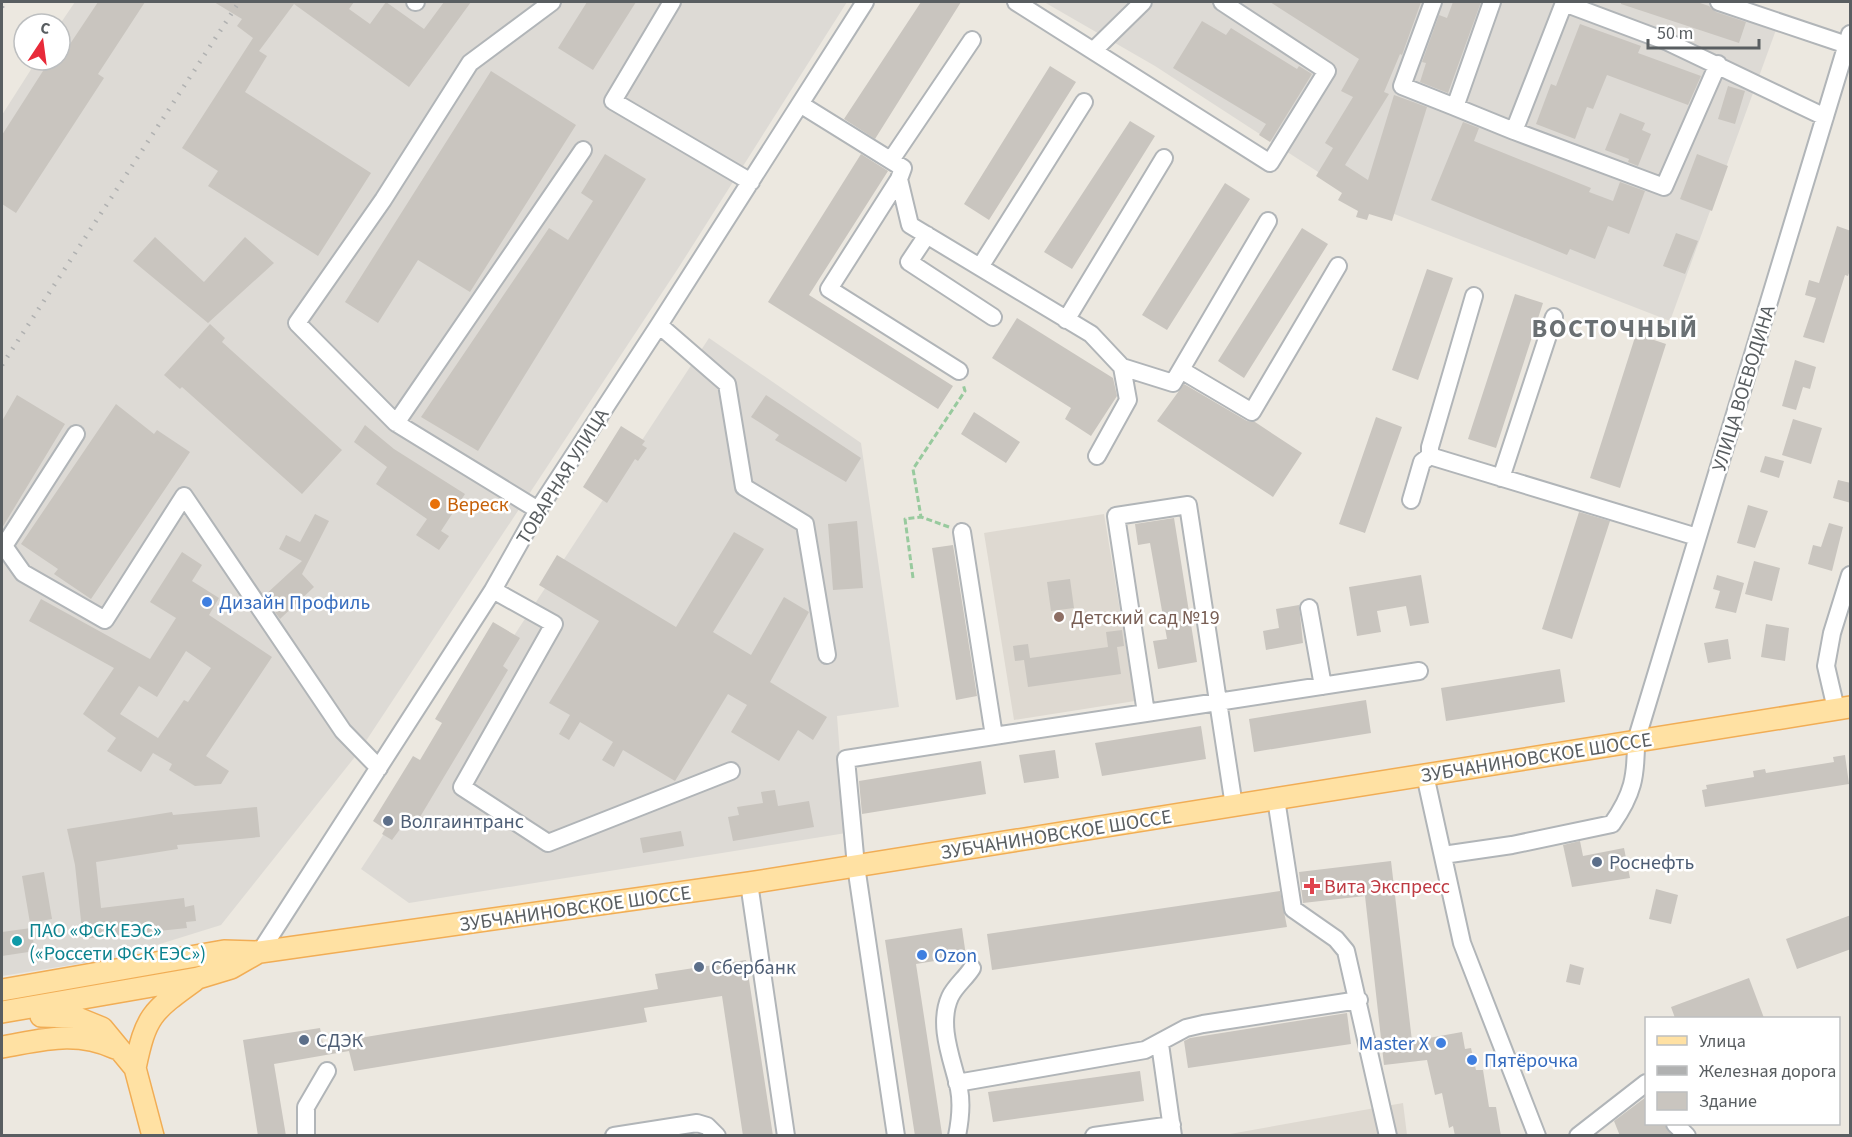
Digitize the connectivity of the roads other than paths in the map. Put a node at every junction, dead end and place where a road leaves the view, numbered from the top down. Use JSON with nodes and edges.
{"nodes":[{"id":1,"x":552,"y":2,"type":"edge"},
{"id":2,"x":672,"y":2,"type":"edge"},
{"id":3,"x":865,"y":2,"type":"edge"},
{"id":4,"x":1016,"y":2,"type":"edge"},
{"id":5,"x":1143,"y":2,"type":"edge"},
{"id":6,"x":1222,"y":2,"type":"edge"},
{"id":7,"x":1433,"y":2,"type":"edge"},
{"id":8,"x":1492,"y":2,"type":"edge"},
{"id":9,"x":1561,"y":2,"type":"edge"},
{"id":10,"x":1719,"y":2,"type":"edge"},
{"id":11,"x":972,"y":40,"type":"dead end"},
{"id":12,"x":1849,"y":40,"type":"edge"},
{"id":13,"x":1094,"y":50,"type":"junction"},
{"id":14,"x":1718,"y":64,"type":"junction"},
{"id":15,"x":1844,"y":75,"type":"edge"},
{"id":16,"x":1084,"y":102,"type":"dead end"},
{"id":17,"x":801,"y":104,"type":"junction"},
{"id":18,"x":1455,"y":107,"type":"junction"},
{"id":19,"x":1825,"y":117,"type":"junction"},
{"id":20,"x":1514,"y":131,"type":"junction"},
{"id":21,"x":583,"y":150,"type":"dead end"},
{"id":22,"x":1164,"y":158,"type":"dead end"},
{"id":23,"x":891,"y":160,"type":"junction"},
{"id":24,"x":899,"y":179,"type":"junction"},
{"id":25,"x":751,"y":182,"type":"junction"},
{"id":26,"x":1268,"y":221,"type":"dead end"},
{"id":27,"x":927,"y":235,"type":"junction"},
{"id":28,"x":1338,"y":266,"type":"dead end"},
{"id":29,"x":980,"y":267,"type":"junction"},
{"id":30,"x":1474,"y":296,"type":"dead end"},
{"id":31,"x":993,"y":317,"type":"dead end"},
{"id":32,"x":1554,"y":317,"type":"dead end"},
{"id":33,"x":1066,"y":320,"type":"junction"},
{"id":34,"x":659,"y":325,"type":"junction"},
{"id":35,"x":1122,"y":367,"type":"junction"},
{"id":36,"x":1181,"y":370,"type":"junction"},
{"id":37,"x":959,"y":371,"type":"road end"},
{"id":38,"x":396,"y":423,"type":"junction"},
{"id":39,"x":76,"y":434,"type":"dead end"},
{"id":40,"x":1097,"y":456,"type":"dead end"},
{"id":41,"x":1430,"y":456,"type":"junction"},
{"id":42,"x":1501,"y":478,"type":"junction"},
{"id":43,"x":1411,"y":500,"type":"dead end"},
{"id":44,"x":538,"y":510,"type":"junction"},
{"id":45,"x":962,"y":532,"type":"road end"},
{"id":46,"x":1698,"y":537,"type":"junction"},
{"id":47,"x":1851,"y":575,"type":"edge"},
{"id":48,"x":493,"y":590,"type":"junction"},
{"id":49,"x":1309,"y":608,"type":"dead end"},
{"id":50,"x":827,"y":655,"type":"dead end"},
{"id":51,"x":1419,"y":671,"type":"dead end"},
{"id":52,"x":1323,"y":686,"type":"junction"},
{"id":53,"x":1218,"y":702,"type":"junction"},
{"id":54,"x":1843,"y":708,"type":"edge"},
{"id":55,"x":1146,"y":713,"type":"junction"},
{"id":56,"x":994,"y":736,"type":"junction"},
{"id":57,"x":1636,"y":741,"type":"junction"},
{"id":58,"x":379,"y":768,"type":"junction"},
{"id":59,"x":731,"y":771,"type":"dead end"},
{"id":60,"x":1425,"y":775,"type":"junction"},
{"id":61,"x":1276,"y":799,"type":"junction"},
{"id":62,"x":1234,"y":806,"type":"junction"},
{"id":63,"x":1443,"y":855,"type":"junction"},
{"id":64,"x":856,"y":866,"type":"junction"},
{"id":65,"x":749,"y":883,"type":"junction"},
{"id":66,"x":260,"y":951,"type":"junction"},
{"id":67,"x":972,"y":968,"type":"dead end"},
{"id":68,"x":198,"y":978,"type":"junction"},
{"id":69,"x":2,"y":990,"type":"edge"},
{"id":70,"x":1359,"y":1000,"type":"junction"},
{"id":71,"x":2,"y":1014,"type":"edge"},
{"id":72,"x":1160,"y":1044,"type":"junction"},
{"id":73,"x":2,"y":1047,"type":"edge"},
{"id":74,"x":120,"y":1051,"type":"junction"},
{"id":75,"x":135,"y":1068,"type":"junction"},
{"id":76,"x":327,"y":1071,"type":"dead end"},
{"id":77,"x":957,"y":1083,"type":"junction"},
{"id":78,"x":1642,"y":1091,"type":"edge"},
{"id":79,"x":1676,"y":1125,"type":"edge"},
{"id":80,"x":1173,"y":1130,"type":"edge"},
{"id":81,"x":153,"y":1136,"type":"edge"},
{"id":82,"x":306,"y":1136,"type":"edge"},
{"id":83,"x":614,"y":1136,"type":"edge"},
{"id":84,"x":717,"y":1136,"type":"edge"},
{"id":85,"x":786,"y":1136,"type":"edge"},
{"id":86,"x":896,"y":1136,"type":"edge"},
{"id":87,"x":957,"y":1136,"type":"edge"},
{"id":88,"x":1094,"y":1136,"type":"edge"},
{"id":89,"x":1388,"y":1136,"type":"edge"},
{"id":90,"x":1537,"y":1136,"type":"edge"},
{"id":91,"x":1578,"y":1136,"type":"edge"},
{"id":92,"x":1687,"y":1136,"type":"edge"}],
"edges":[{"from":1,"to":38,"type":"street"},
{"from":2,"to":25,"type":"street"},
{"from":3,"to":17,"type":"street","name":"ТОВАРНАЯ УЛИЦА"},
{"from":4,"to":13,"type":"street"},
{"from":5,"to":13,"type":"street"},
{"from":6,"to":13,"type":"street"},
{"from":7,"to":18,"type":"street"},
{"from":8,"to":18,"type":"street"},
{"from":9,"to":14,"type":"street"},
{"from":9,"to":20,"type":"street"},
{"from":10,"to":12,"type":"street"},
{"from":11,"to":23,"type":"street"},
{"from":12,"to":15,"type":"street","name":"УЛИЦА ВОЕВОДИНА"},
{"from":14,"to":19,"type":"street"},
{"from":14,"to":20,"type":"street"},
{"from":15,"to":19,"type":"street","name":"УЛИЦА ВОЕВОДИНА"},
{"from":16,"to":29,"type":"street"},
{"from":17,"to":23,"type":"street"},
{"from":17,"to":25,"type":"street","name":"ТОВАРНАЯ УЛИЦА"},
{"from":18,"to":20,"type":"street"},
{"from":19,"to":46,"type":"street","name":"УЛИЦА ВОЕВОДИНА"},
{"from":21,"to":38,"type":"street"},
{"from":22,"to":33,"type":"street"},
{"from":23,"to":24,"type":"street"},
{"from":24,"to":27,"type":"street"},
{"from":24,"to":37,"type":"street"},
{"from":25,"to":34,"type":"street","name":"ТОВАРНАЯ УЛИЦА"},
{"from":26,"to":36,"type":"street"},
{"from":27,"to":29,"type":"street"},
{"from":27,"to":31,"type":"street"},
{"from":28,"to":36,"type":"street"},
{"from":29,"to":33,"type":"street"},
{"from":30,"to":41,"type":"street"},
{"from":32,"to":42,"type":"street"},
{"from":33,"to":35,"type":"street"},
{"from":34,"to":44,"type":"street","name":"ТОВАРНАЯ УЛИЦА"},
{"from":34,"to":50,"type":"street"},
{"from":35,"to":36,"type":"street"},
{"from":35,"to":40,"type":"street"},
{"from":38,"to":44,"type":"street"},
{"from":39,"to":58,"type":"street"},
{"from":41,"to":42,"type":"street"},
{"from":41,"to":43,"type":"street"},
{"from":42,"to":46,"type":"street"},
{"from":44,"to":48,"type":"street","name":"ТОВАРНАЯ УЛИЦА"},
{"from":45,"to":56,"type":"street"},
{"from":46,"to":57,"type":"street","name":"УЛИЦА ВОЕВОДИНА"},
{"from":47,"to":54,"type":"street"},
{"from":48,"to":58,"type":"street","name":"ТОВАРНАЯ УЛИЦА"},
{"from":48,"to":59,"type":"street"},
{"from":49,"to":52,"type":"street"},
{"from":51,"to":52,"type":"street"},
{"from":52,"to":53,"type":"street"},
{"from":53,"to":55,"type":"street"},
{"from":53,"to":55,"type":"street"},
{"from":53,"to":62,"type":"street"},
{"from":54,"to":57,"type":"main road","name":"ЗУБЧАНИНОВСКОЕ ШОССЕ"},
{"from":55,"to":56,"type":"street"},
{"from":56,"to":64,"type":"street"},
{"from":57,"to":60,"type":"main road","name":"ЗУБЧАНИНОВСКОЕ ШОССЕ"},
{"from":57,"to":63,"type":"street","name":"УЛИЦА ВОЕВОДИНА"},
{"from":58,"to":66,"type":"street","name":"ТОВАРНАЯ УЛИЦА"},
{"from":60,"to":61,"type":"main road","name":"ЗУБЧАНИНОВСКОЕ ШОССЕ"},
{"from":60,"to":63,"type":"street"},
{"from":61,"to":62,"type":"main road","name":"ЗУБЧАНИНОВСКОЕ ШОССЕ"},
{"from":61,"to":70,"type":"street"},
{"from":62,"to":64,"type":"main road","name":"ЗУБЧАНИНОВСКОЕ ШОССЕ"},
{"from":63,"to":90,"type":"street"},
{"from":64,"to":65,"type":"main road","name":"ЗУБЧАНИНОВСКОЕ ШОССЕ"},
{"from":64,"to":86,"type":"street"},
{"from":65,"to":66,"type":"main road","name":"ЗУБЧАНИНОВСКОЕ ШОССЕ"},
{"from":65,"to":85,"type":"street"},
{"from":66,"to":68,"type":"main road","name":"ЗУБЧАНИНОВСКОЕ ШОССЕ"},
{"from":66,"to":69,"type":"main road","name":"ЗУБЧАНИНОВСКОЕ ШОССЕ"},
{"from":67,"to":77,"type":"street"},
{"from":68,"to":71,"type":"main road","name":"ЗУБЧАНИНОВСКОЕ ШОССЕ"},
{"from":68,"to":75,"type":"main road"},
{"from":70,"to":72,"type":"street"},
{"from":70,"to":89,"type":"street"},
{"from":71,"to":74,"type":"main road"},
{"from":72,"to":77,"type":"street"},
{"from":72,"to":80,"type":"street"},
{"from":73,"to":74,"type":"main road"},
{"from":74,"to":75,"type":"main road"},
{"from":75,"to":81,"type":"main road"},
{"from":76,"to":82,"type":"street"},
{"from":77,"to":87,"type":"street"},
{"from":78,"to":91,"type":"street"},
{"from":79,"to":92,"type":"street"},
{"from":80,"to":88,"type":"street"},
{"from":83,"to":84,"type":"street"}]}
